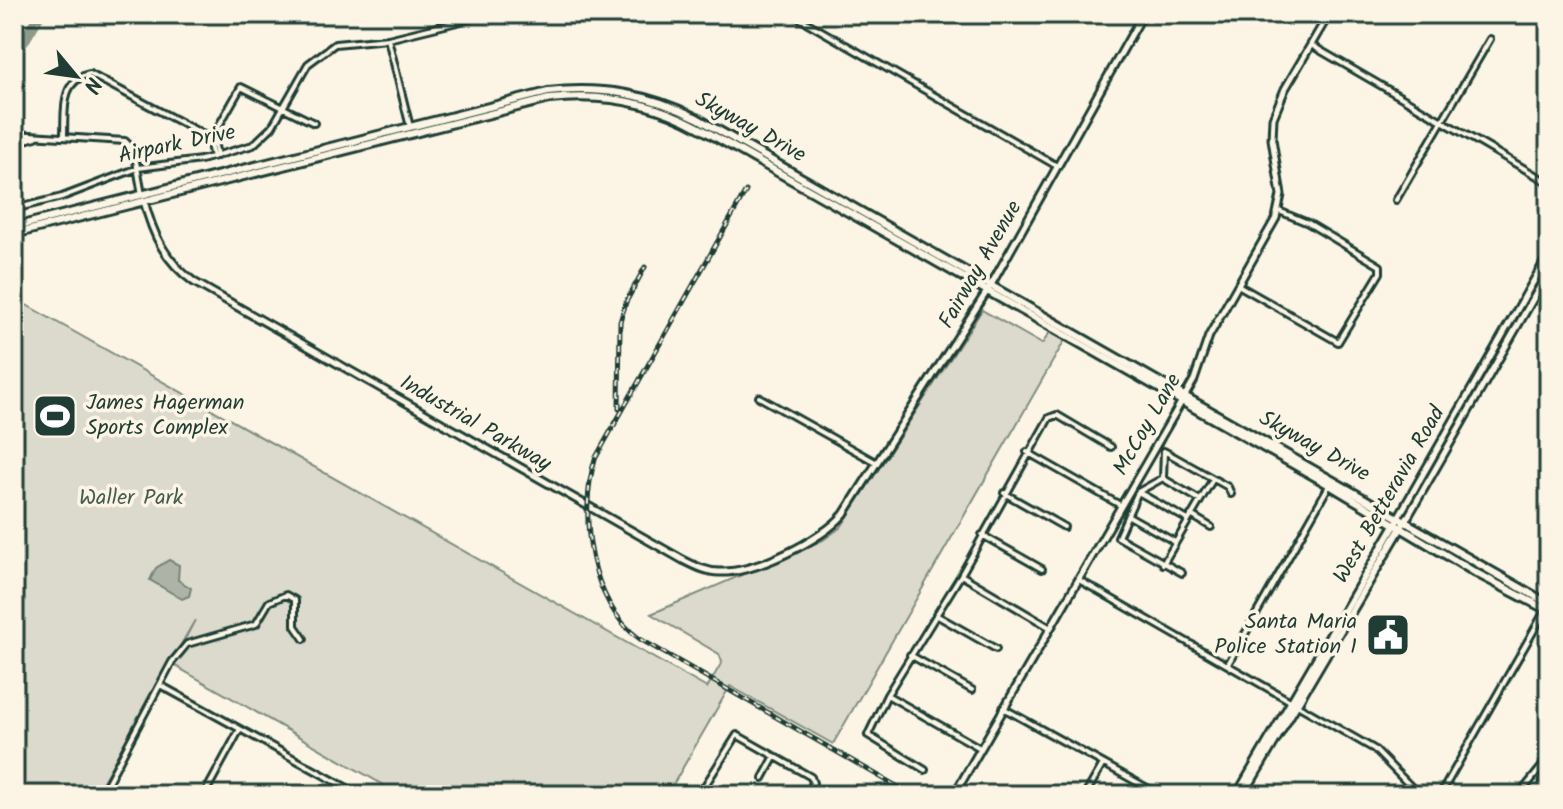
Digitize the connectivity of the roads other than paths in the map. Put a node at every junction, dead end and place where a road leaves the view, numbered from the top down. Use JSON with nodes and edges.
{"nodes":[{"id":1,"x":490,"y":14,"type":"edge"},
{"id":2,"x":792,"y":14,"type":"edge"},
{"id":3,"x":1143,"y":14,"type":"edge"},
{"id":4,"x":1329,"y":14,"type":"edge"},
{"id":5,"x":388,"y":39,"type":"junction"},
{"id":6,"x":1490,"y":39,"type":"dead end"},
{"id":7,"x":1311,"y":45,"type":"junction"},
{"id":8,"x":284,"y":107,"type":"junction"},
{"id":9,"x":1442,"y":121,"type":"junction"},
{"id":10,"x":314,"y":123,"type":"dead end"},
{"id":11,"x":410,"y":130,"type":"junction"},
{"id":12,"x":14,"y":134,"type":"edge"},
{"id":13,"x":42,"y":135,"type":"junction"},
{"id":14,"x":64,"y":135,"type":"junction"},
{"id":15,"x":210,"y":137,"type":"junction"},
{"id":16,"x":14,"y":143,"type":"edge"},
{"id":17,"x":215,"y":157,"type":"junction"},
{"id":18,"x":1057,"y":166,"type":"junction"},
{"id":19,"x":138,"y":168,"type":"junction"},
{"id":20,"x":1549,"y":183,"type":"edge"},
{"id":21,"x":142,"y":193,"type":"junction"},
{"id":22,"x":1396,"y":200,"type":"dead end"},
{"id":23,"x":144,"y":201,"type":"junction"},
{"id":24,"x":14,"y":209,"type":"edge"},
{"id":25,"x":1279,"y":211,"type":"junction"},
{"id":26,"x":14,"y":227,"type":"edge"},
{"id":27,"x":14,"y":234,"type":"edge"},
{"id":28,"x":1549,"y":254,"type":"edge"},
{"id":29,"x":1549,"y":271,"type":"edge"},
{"id":30,"x":1238,"y":285,"type":"junction"},
{"id":31,"x":990,"y":288,"type":"junction"},
{"id":32,"x":759,"y":397,"type":"dead end"},
{"id":33,"x":1183,"y":398,"type":"junction"},
{"id":34,"x":1111,"y":447,"type":"dead end"},
{"id":35,"x":1027,"y":452,"type":"junction"},
{"id":36,"x":877,"y":463,"type":"junction"},
{"id":37,"x":1163,"y":478,"type":"junction"},
{"id":38,"x":1213,"y":479,"type":"junction"},
{"id":39,"x":1331,"y":481,"type":"junction"},
{"id":40,"x":1138,"y":492,"type":"junction"},
{"id":41,"x":1004,"y":493,"type":"junction"},
{"id":42,"x":1231,"y":494,"type":"dead end"},
{"id":43,"x":1200,"y":500,"type":"junction"},
{"id":44,"x":1120,"y":505,"type":"junction"},
{"id":45,"x":1129,"y":516,"type":"junction"},
{"id":46,"x":1190,"y":518,"type":"junction"},
{"id":47,"x":1402,"y":518,"type":"junction"},
{"id":48,"x":835,"y":526,"type":"joint"},
{"id":49,"x":1398,"y":526,"type":"junction"},
{"id":50,"x":1064,"y":527,"type":"dead end"},
{"id":51,"x":1211,"y":527,"type":"dead end"},
{"id":52,"x":982,"y":535,"type":"junction"},
{"id":53,"x":1175,"y":542,"type":"junction"},
{"id":54,"x":1163,"y":564,"type":"junction"},
{"id":55,"x":1042,"y":569,"type":"dead end"},
{"id":56,"x":1182,"y":573,"type":"dead end"},
{"id":57,"x":961,"y":575,"type":"junction"},
{"id":58,"x":1077,"y":579,"type":"junction"},
{"id":59,"x":1548,"y":608,"type":"edge"},
{"id":60,"x":936,"y":615,"type":"junction"},
{"id":61,"x":1049,"y":627,"type":"junction"},
{"id":62,"x":304,"y":639,"type":"dead end"},
{"id":63,"x":996,"y":649,"type":"dead end"},
{"id":64,"x":910,"y":655,"type":"junction"},
{"id":65,"x":1227,"y":664,"type":"junction"},
{"id":66,"x":160,"y":685,"type":"junction"},
{"id":67,"x":972,"y":690,"type":"dead end"},
{"id":68,"x":887,"y":695,"type":"junction"},
{"id":69,"x":1295,"y":703,"type":"junction"},
{"id":70,"x":1003,"y":708,"type":"junction"},
{"id":71,"x":240,"y":729,"type":"junction"},
{"id":72,"x":980,"y":748,"type":"junction"},
{"id":73,"x":775,"y":756,"type":"junction"},
{"id":74,"x":1549,"y":758,"type":"edge"},
{"id":75,"x":1103,"y":764,"type":"junction"},
{"id":76,"x":925,"y":770,"type":"dead end"},
{"id":77,"x":763,"y":778,"type":"dead end"},
{"id":78,"x":352,"y":794,"type":"edge"},
{"id":79,"x":101,"y":795,"type":"edge"},
{"id":80,"x":204,"y":795,"type":"edge"},
{"id":81,"x":360,"y":795,"type":"edge"},
{"id":82,"x":699,"y":795,"type":"edge"},
{"id":83,"x":807,"y":795,"type":"edge"},
{"id":84,"x":954,"y":795,"type":"edge"},
{"id":85,"x":1085,"y":795,"type":"edge"},
{"id":86,"x":1160,"y":795,"type":"edge"},
{"id":87,"x":1237,"y":795,"type":"edge"},
{"id":88,"x":1243,"y":795,"type":"edge"},
{"id":89,"x":1419,"y":795,"type":"edge"},
{"id":90,"x":1440,"y":795,"type":"edge"},
{"id":91,"x":1519,"y":795,"type":"edge"}],
"edges":[{"from":1,"to":5,"type":"street","name":"Airpark Drive"},
{"from":2,"to":18,"type":"street"},
{"from":3,"to":18,"type":"street","name":"Fairway Avenue"},
{"from":4,"to":7,"type":"street","name":"McCoy Lane"},
{"from":5,"to":8,"type":"street","name":"Airpark Drive"},
{"from":5,"to":11,"type":"street"},
{"from":6,"to":9,"type":"street"},
{"from":7,"to":9,"type":"street"},
{"from":7,"to":25,"type":"street","name":"McCoy Lane"},
{"from":8,"to":10,"type":"street"},
{"from":8,"to":15,"type":"street"},
{"from":8,"to":17,"type":"street","name":"Airpark Drive"},
{"from":9,"to":20,"type":"street"},
{"from":9,"to":22,"type":"street"},
{"from":11,"to":21,"type":"main road","name":"Skyway Drive"},
{"from":11,"to":23,"type":"main road","name":"Skyway Drive"},
{"from":11,"to":31,"type":"main road","name":"Skyway Drive"},
{"from":12,"to":13,"type":"street"},
{"from":13,"to":14,"type":"street"},
{"from":13,"to":16,"type":"street"},
{"from":14,"to":15,"type":"street"},
{"from":14,"to":19,"type":"street"},
{"from":15,"to":17,"type":"street"},
{"from":17,"to":19,"type":"street","name":"Airpark Drive"},
{"from":18,"to":31,"type":"street","name":"Fairway Avenue"},
{"from":19,"to":21,"type":"street"},
{"from":19,"to":24,"type":"street","name":"Airpark Drive"},
{"from":21,"to":23,"type":"street"},
{"from":21,"to":26,"type":"main road","name":"Skyway Drive"},
{"from":23,"to":27,"type":"main road","name":"Skyway Drive"},
{"from":23,"to":48,"type":"street","name":"Industrial Parkway"},
{"from":25,"to":30,"type":"street","name":"McCoy Lane"},
{"from":25,"to":30,"type":"street"},
{"from":28,"to":47,"type":"street","name":"West Betteravia Road"},
{"from":29,"to":47,"type":"street","name":"West Betteravia Road"},
{"from":30,"to":33,"type":"street","name":"McCoy Lane"},
{"from":31,"to":33,"type":"main road","name":"Skyway Drive"},
{"from":31,"to":36,"type":"street","name":"Fairway Avenue"},
{"from":32,"to":36,"type":"street"},
{"from":33,"to":39,"type":"main road","name":"Skyway Drive"},
{"from":33,"to":44,"type":"street","name":"McCoy Lane"},
{"from":34,"to":35,"type":"street"},
{"from":35,"to":41,"type":"street"},
{"from":35,"to":44,"type":"street"},
{"from":36,"to":48,"type":"street","name":"Fairway Avenue"},
{"from":37,"to":38,"type":"street"},
{"from":37,"to":40,"type":"street"},
{"from":37,"to":43,"type":"street"},
{"from":38,"to":42,"type":"street"},
{"from":38,"to":43,"type":"street"},
{"from":39,"to":47,"type":"main road","name":"Skyway Drive"},
{"from":39,"to":49,"type":"main road","name":"Skyway Drive"},
{"from":39,"to":65,"type":"street"},
{"from":40,"to":45,"type":"street"},
{"from":40,"to":46,"type":"street"},
{"from":41,"to":50,"type":"street"},
{"from":41,"to":52,"type":"street"},
{"from":43,"to":46,"type":"street"},
{"from":44,"to":58,"type":"street","name":"McCoy Lane"},
{"from":45,"to":53,"type":"street"},
{"from":45,"to":54,"type":"street"},
{"from":46,"to":51,"type":"street"},
{"from":46,"to":53,"type":"street"},
{"from":47,"to":49,"type":"main road","name":"West Betteravia Road"},
{"from":47,"to":59,"type":"main road","name":"Skyway Drive"},
{"from":49,"to":59,"type":"main road","name":"Skyway Drive"},
{"from":49,"to":69,"type":"main road","name":"West Betteravia Road"},
{"from":52,"to":55,"type":"street"},
{"from":52,"to":57,"type":"street"},
{"from":53,"to":54,"type":"street"},
{"from":54,"to":56,"type":"street"},
{"from":57,"to":60,"type":"street"},
{"from":57,"to":61,"type":"street"},
{"from":58,"to":61,"type":"street","name":"McCoy Lane"},
{"from":58,"to":65,"type":"street"},
{"from":59,"to":90,"type":"street"},
{"from":60,"to":63,"type":"street"},
{"from":60,"to":64,"type":"street"},
{"from":61,"to":70,"type":"street","name":"McCoy Lane"},
{"from":62,"to":66,"type":"street"},
{"from":64,"to":67,"type":"street"},
{"from":64,"to":68,"type":"street"},
{"from":65,"to":69,"type":"street"},
{"from":66,"to":71,"type":"street"},
{"from":66,"to":79,"type":"street"},
{"from":68,"to":72,"type":"street"},
{"from":68,"to":76,"type":"street"},
{"from":69,"to":87,"type":"main road","name":"West Betteravia Road"},
{"from":69,"to":88,"type":"main road","name":"West Betteravia Road"},
{"from":69,"to":89,"type":"street"},
{"from":70,"to":72,"type":"street","name":"McCoy Lane"},
{"from":70,"to":75,"type":"street"},
{"from":71,"to":78,"type":"street"},
{"from":71,"to":80,"type":"street"},
{"from":72,"to":84,"type":"street","name":"McCoy Lane"},
{"from":73,"to":77,"type":"street"},
{"from":73,"to":82,"type":"street"},
{"from":73,"to":83,"type":"street"},
{"from":74,"to":91,"type":"street"},
{"from":75,"to":85,"type":"street"},
{"from":75,"to":86,"type":"street"},
{"from":78,"to":81,"type":"street"}]}
